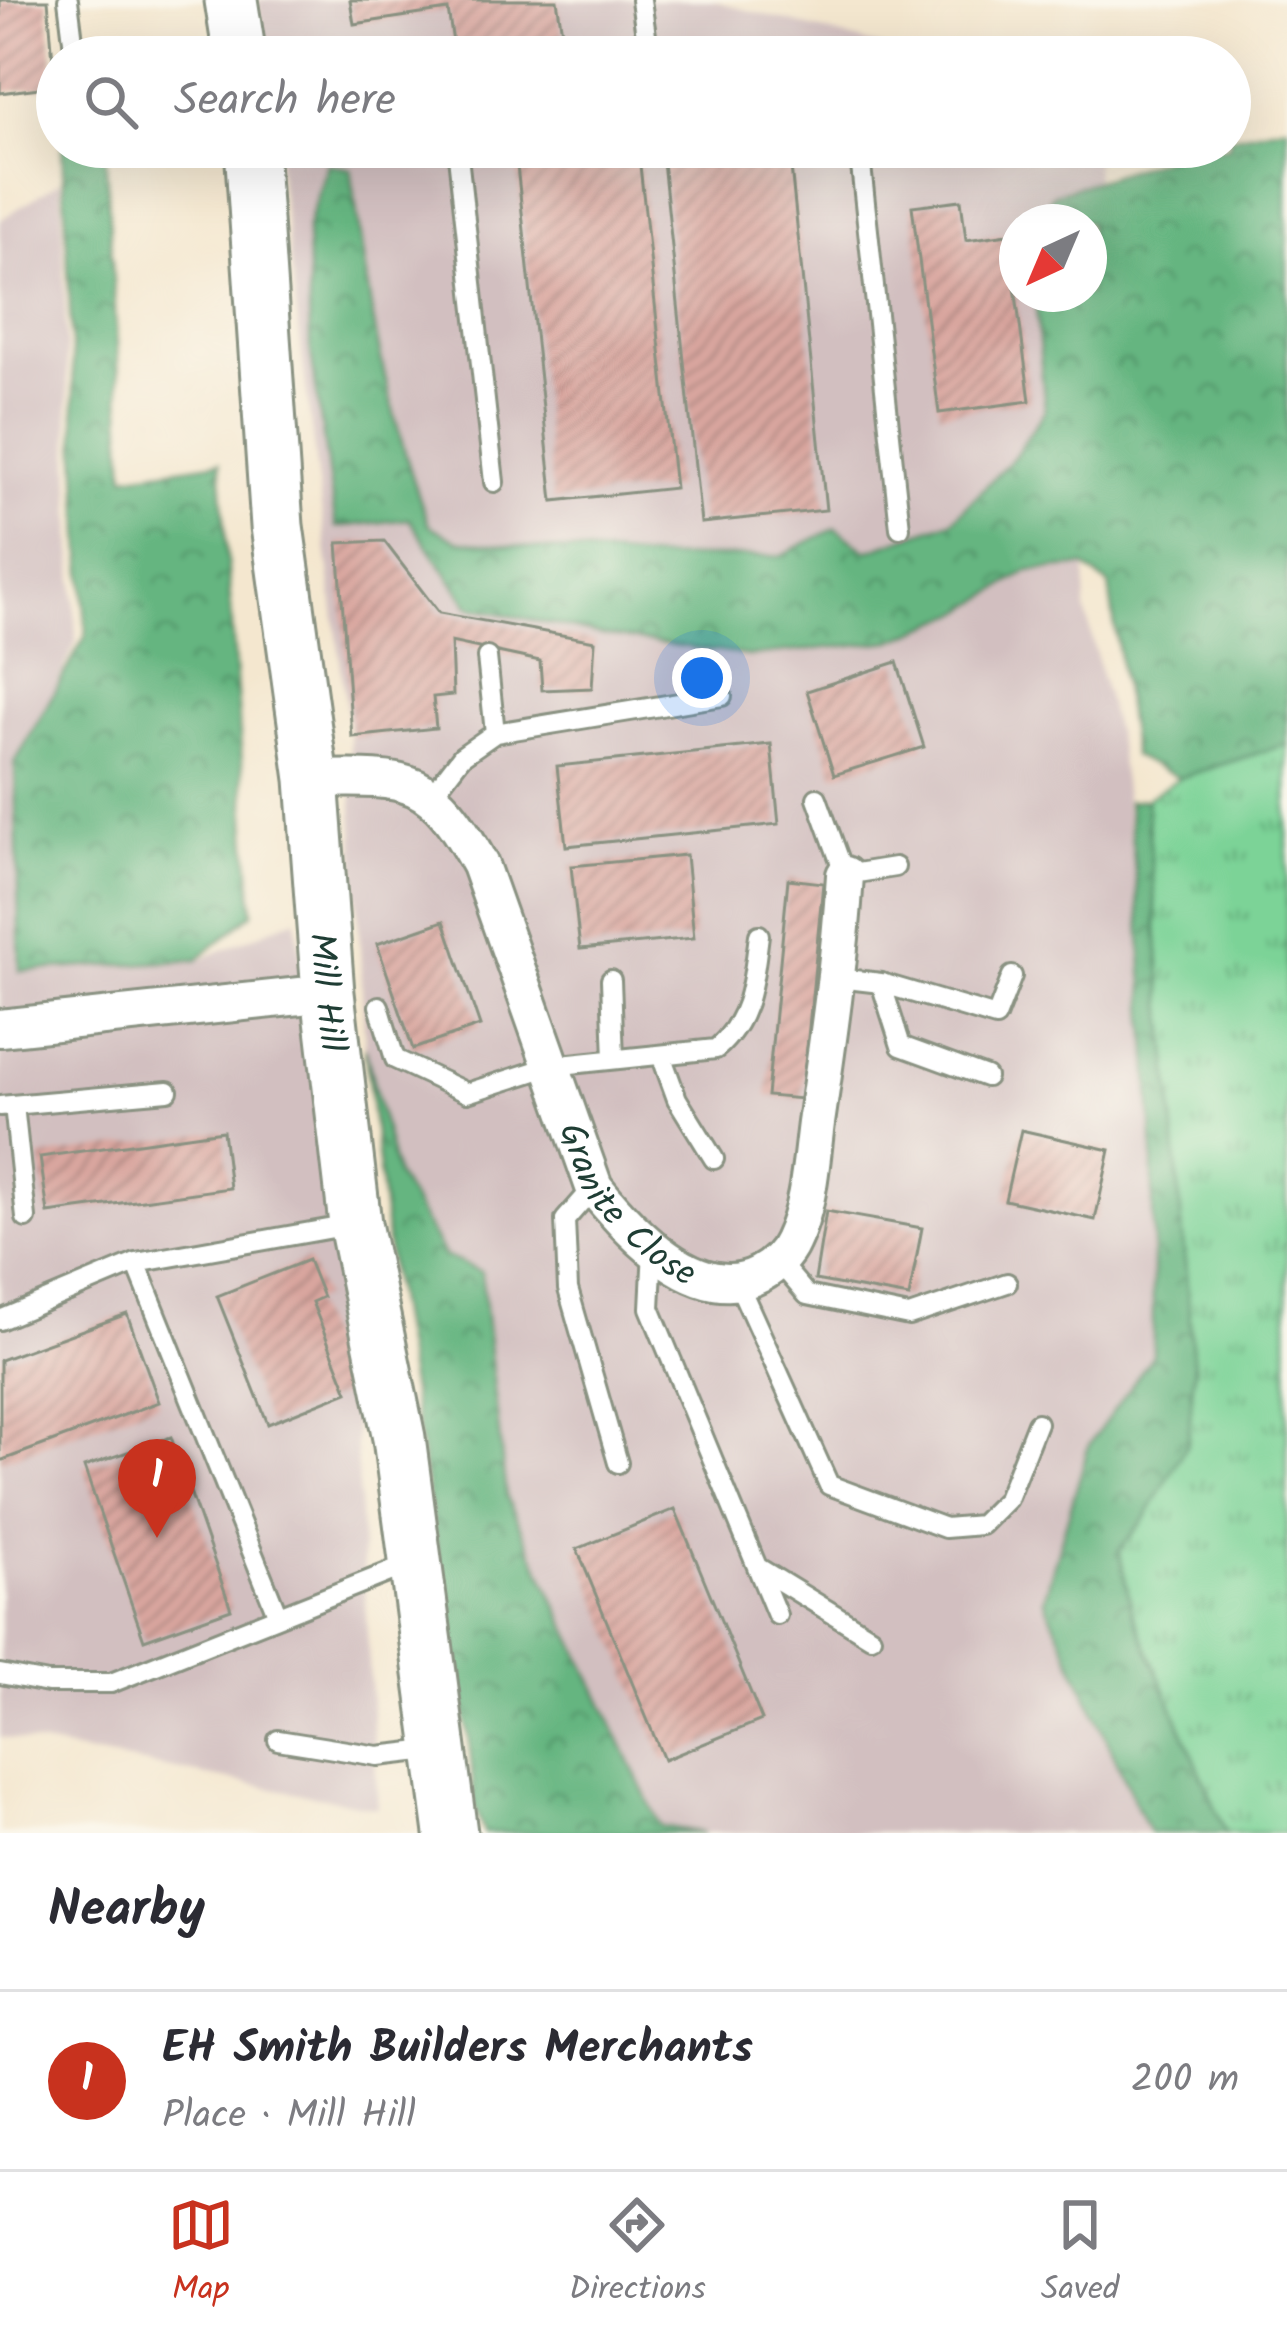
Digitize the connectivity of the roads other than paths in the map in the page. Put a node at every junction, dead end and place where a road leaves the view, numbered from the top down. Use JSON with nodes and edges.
{"nodes":[{"id":1,"x":68,"y":0,"type":"edge"},
{"id":2,"x":231,"y":0,"type":"edge"},
{"id":3,"x":641,"y":0,"type":"edge"},
{"id":4,"x":72,"y":36,"type":"edge"},
{"id":5,"x":237,"y":36,"type":"edge"},
{"id":6,"x":646,"y":36,"type":"edge"},
{"id":7,"x":251,"y":168,"type":"edge"},
{"id":8,"x":459,"y":168,"type":"edge"},
{"id":9,"x":862,"y":168,"type":"edge"},
{"id":10,"x":494,"y":482,"type":"dead end"},
{"id":11,"x":900,"y":528,"type":"dead end"},
{"id":12,"x":487,"y":657,"type":"dead end"},
{"id":13,"x":722,"y":696,"type":"dead end"},
{"id":14,"x":495,"y":733,"type":"junction"},
{"id":15,"x":312,"y":778,"type":"junction"},
{"id":16,"x":432,"y":795,"type":"junction"},
{"id":17,"x":817,"y":798,"type":"dead end"},
{"id":18,"x":896,"y":866,"type":"dead end"},
{"id":19,"x":845,"y":875,"type":"junction"},
{"id":20,"x":759,"y":934,"type":"dead end"},
{"id":21,"x":1012,"y":976,"type":"dead end"},
{"id":22,"x":838,"y":978,"type":"junction"},
{"id":23,"x":611,"y":980,"type":"dead end"},
{"id":24,"x":881,"y":983,"type":"junction"},
{"id":25,"x":328,"y":993,"type":"junction"},
{"id":26,"x":379,"y":1006,"type":"dead end"},
{"id":27,"x":0,"y":1028,"type":"edge"},
{"id":28,"x":661,"y":1054,"type":"junction"},
{"id":29,"x":614,"y":1059,"type":"junction"},
{"id":30,"x":551,"y":1066,"type":"junction"},
{"id":31,"x":986,"y":1077,"type":"dead end"},
{"id":32,"x":168,"y":1091,"type":"dead end"},
{"id":33,"x":7,"y":1106,"type":"edge"},
{"id":34,"x":714,"y":1159,"type":"dead end"},
{"id":35,"x":594,"y":1187,"type":"junction"},
{"id":36,"x":26,"y":1218,"type":"dead end"},
{"id":37,"x":355,"y":1224,"type":"junction"},
{"id":38,"x":653,"y":1248,"type":"junction"},
{"id":39,"x":778,"y":1261,"type":"junction"},
{"id":40,"x":136,"y":1263,"type":"junction"},
{"id":41,"x":1006,"y":1282,"type":"dead end"},
{"id":42,"x":738,"y":1283,"type":"junction"},
{"id":43,"x":0,"y":1320,"type":"edge"},
{"id":44,"x":1037,"y":1423,"type":"dead end"},
{"id":45,"x":618,"y":1463,"type":"dead end"},
{"id":46,"x":415,"y":1562,"type":"junction"},
{"id":47,"x":757,"y":1567,"type":"junction"},
{"id":48,"x":777,"y":1615,"type":"dead end"},
{"id":49,"x":278,"y":1616,"type":"junction"},
{"id":50,"x":871,"y":1637,"type":"dead end"},
{"id":51,"x":0,"y":1674,"type":"edge"},
{"id":52,"x":278,"y":1740,"type":"dead end"},
{"id":53,"x":440,"y":1749,"type":"junction"},
{"id":54,"x":451,"y":1833,"type":"edge"}],
"edges":[{"from":1,"to":4,"type":"lane"},
{"from":2,"to":5,"type":"main road"},
{"from":3,"to":6,"type":"lane"},
{"from":7,"to":15,"type":"main road","name":"Mill Hill"},
{"from":8,"to":10,"type":"lane"},
{"from":9,"to":11,"type":"lane"},
{"from":12,"to":14,"type":"lane"},
{"from":13,"to":14,"type":"lane"},
{"from":14,"to":16,"type":"lane"},
{"from":15,"to":16,"type":"street"},
{"from":15,"to":25,"type":"main road","name":"Mill Hill"},
{"from":16,"to":30,"type":"street","name":"Granite Close"},
{"from":17,"to":19,"type":"lane"},
{"from":18,"to":19,"type":"lane"},
{"from":19,"to":22,"type":"street"},
{"from":20,"to":28,"type":"lane"},
{"from":21,"to":24,"type":"lane"},
{"from":22,"to":24,"type":"lane"},
{"from":22,"to":39,"type":"street"},
{"from":23,"to":29,"type":"lane"},
{"from":24,"to":31,"type":"lane"},
{"from":25,"to":27,"type":"street"},
{"from":25,"to":37,"type":"main road","name":"Mill Hill"},
{"from":26,"to":30,"type":"lane"},
{"from":28,"to":29,"type":"lane"},
{"from":28,"to":34,"type":"lane"},
{"from":29,"to":30,"type":"lane"},
{"from":30,"to":35,"type":"street","name":"Granite Close"},
{"from":32,"to":33,"type":"lane"},
{"from":33,"to":36,"type":"lane"},
{"from":35,"to":38,"type":"street","name":"Granite Close"},
{"from":35,"to":45,"type":"lane"},
{"from":37,"to":40,"type":"lane"},
{"from":37,"to":46,"type":"main road","name":"Mill Hill"},
{"from":38,"to":42,"type":"street","name":"Granite Close"},
{"from":38,"to":47,"type":"lane"},
{"from":39,"to":41,"type":"lane"},
{"from":39,"to":42,"type":"street","name":"Granite Close"},
{"from":40,"to":43,"type":"lane"},
{"from":40,"to":49,"type":"lane"},
{"from":42,"to":44,"type":"lane"},
{"from":46,"to":49,"type":"lane"},
{"from":46,"to":53,"type":"main road","name":"Mill Hill"},
{"from":47,"to":48,"type":"lane"},
{"from":47,"to":50,"type":"lane"},
{"from":49,"to":51,"type":"lane"},
{"from":52,"to":53,"type":"lane"},
{"from":53,"to":54,"type":"main road","name":"Mill Hill"}]}
